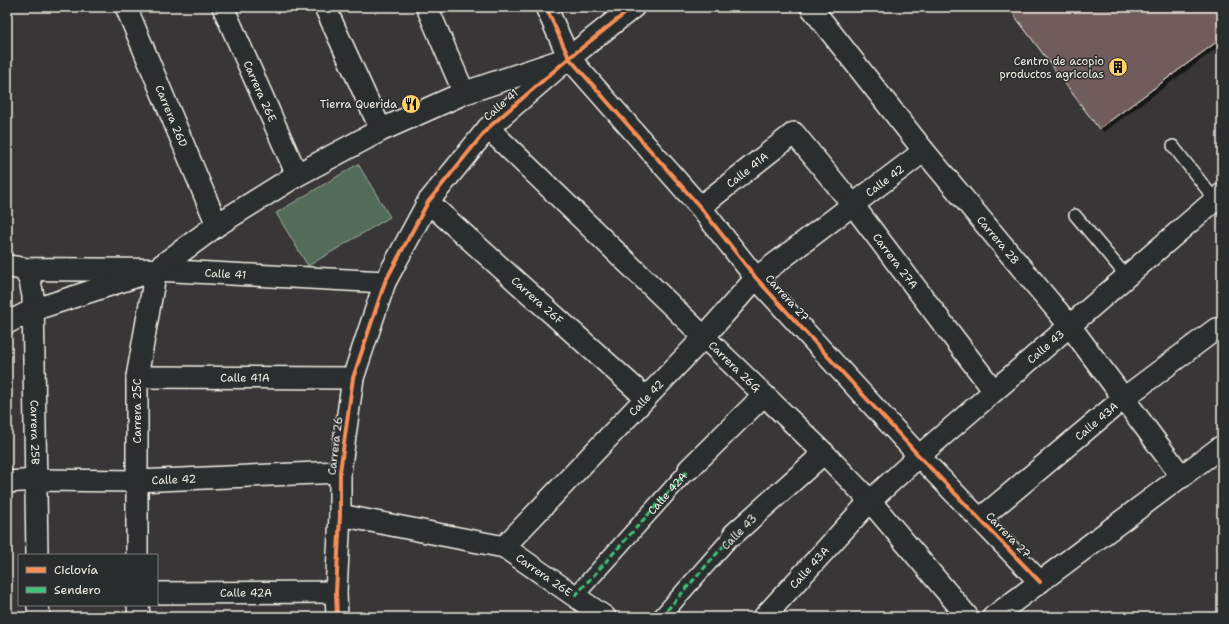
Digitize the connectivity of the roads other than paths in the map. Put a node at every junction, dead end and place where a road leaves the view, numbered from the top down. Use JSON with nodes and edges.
{"nodes":[{"id":1,"x":126,"y":7,"type":"edge"},
{"id":2,"x":223,"y":7,"type":"edge"},
{"id":3,"x":325,"y":7,"type":"edge"},
{"id":4,"x":427,"y":7,"type":"edge"},
{"id":5,"x":546,"y":7,"type":"edge"},
{"id":6,"x":633,"y":7,"type":"edge"},
{"id":7,"x":811,"y":7,"type":"edge"},
{"id":8,"x":569,"y":58,"type":"junction"},
{"id":9,"x":464,"y":93,"type":"junction"},
{"id":10,"x":488,"y":128,"type":"junction"},
{"id":11,"x":381,"y":130,"type":"junction"},
{"id":12,"x":794,"y":133,"type":"joint"},
{"id":13,"x":1173,"y":146,"type":"dead end"},
{"id":14,"x":924,"y":151,"type":"junction"},
{"id":15,"x":297,"y":174,"type":"junction"},
{"id":16,"x":1219,"y":197,"type":"edge"},
{"id":17,"x":428,"y":202,"type":"junction"},
{"id":18,"x":853,"y":205,"type":"junction"},
{"id":19,"x":700,"y":207,"type":"junction"},
{"id":20,"x":1075,"y":215,"type":"dead end"},
{"id":21,"x":217,"y":225,"type":"junction"},
{"id":22,"x":16,"y":268,"type":"edge"},
{"id":23,"x":156,"y":270,"type":"junction"},
{"id":24,"x":1127,"y":277,"type":"junction"},
{"id":25,"x":756,"y":278,"type":"junction"},
{"id":26,"x":385,"y":282,"type":"junction"},
{"id":27,"x":33,"y":310,"type":"junction"},
{"id":28,"x":7,"y":323,"type":"edge"},
{"id":29,"x":1070,"y":326,"type":"junction"},
{"id":30,"x":1216,"y":329,"type":"dead end"},
{"id":31,"x":704,"y":337,"type":"junction"},
{"id":32,"x":137,"y":378,"type":"junction"},
{"id":33,"x":353,"y":378,"type":"junction"},
{"id":34,"x":994,"y":391,"type":"junction"},
{"id":35,"x":764,"y":395,"type":"junction"},
{"id":36,"x":646,"y":398,"type":"junction"},
{"id":37,"x":1124,"y":398,"type":"junction"},
{"id":38,"x":1222,"y":446,"type":"edge"},
{"id":39,"x":824,"y":453,"type":"junction"},
{"id":40,"x":919,"y":456,"type":"junction"},
{"id":41,"x":689,"y":469,"type":"joint"},
{"id":42,"x":340,"y":472,"type":"junction"},
{"id":43,"x":1182,"y":477,"type":"junction"},
{"id":44,"x":35,"y":480,"type":"junction"},
{"id":45,"x":137,"y":481,"type":"junction"},
{"id":46,"x":7,"y":482,"type":"edge"},
{"id":47,"x":870,"y":501,"type":"junction"},
{"id":48,"x":340,"y":515,"type":"junction"},
{"id":49,"x":980,"y":519,"type":"junction"},
{"id":50,"x":734,"y":534,"type":"joint"},
{"id":51,"x":504,"y":547,"type":"junction"},
{"id":52,"x":37,"y":554,"type":"edge"},
{"id":53,"x":137,"y":554,"type":"edge"},
{"id":54,"x":1040,"y":582,"type":"junction"},
{"id":55,"x":336,"y":592,"type":"junction"},
{"id":56,"x":158,"y":593,"type":"edge"},
{"id":57,"x":575,"y":596,"type":"junction"},
{"id":58,"x":38,"y":606,"type":"edge"},
{"id":59,"x":138,"y":606,"type":"edge"},
{"id":60,"x":963,"y":615,"type":"edge"},
{"id":61,"x":39,"y":617,"type":"edge"},
{"id":62,"x":139,"y":617,"type":"edge"},
{"id":63,"x":337,"y":617,"type":"edge"},
{"id":64,"x":605,"y":617,"type":"edge"},
{"id":65,"x":661,"y":617,"type":"edge"},
{"id":66,"x":764,"y":617,"type":"edge"},
{"id":67,"x":992,"y":617,"type":"edge"}],
"edges":[{"from":1,"to":21,"type":"street","name":"Carrera 26D"},
{"from":2,"to":15,"type":"street","name":"Carrera 26E"},
{"from":3,"to":11,"type":"street"},
{"from":4,"to":9,"type":"street"},
{"from":5,"to":8,"type":"street","name":"Carrera 27"},
{"from":6,"to":8,"type":"street","name":"Calle 41"},
{"from":7,"to":14,"type":"street","name":"Carrera 28"},
{"from":8,"to":9,"type":"street","name":"Calle 41"},
{"from":8,"to":10,"type":"street","name":"Calle 41"},
{"from":8,"to":19,"type":"street","name":"Carrera 27"},
{"from":9,"to":11,"type":"street","name":"Calle 41"},
{"from":10,"to":17,"type":"street","name":"Calle 41"},
{"from":10,"to":31,"type":"street","name":"Carrera 26G"},
{"from":11,"to":15,"type":"street","name":"Calle 41"},
{"from":12,"to":18,"type":"street","name":"Carrera 27A"},
{"from":12,"to":19,"type":"street","name":"Calle 41A"},
{"from":13,"to":16,"type":"lane"},
{"from":14,"to":18,"type":"street","name":"Calle 42"},
{"from":14,"to":29,"type":"street","name":"Carrera 28"},
{"from":15,"to":21,"type":"street","name":"Calle 41"},
{"from":16,"to":24,"type":"street","name":"Calle 43"},
{"from":17,"to":26,"type":"street","name":"Calle 41"},
{"from":17,"to":36,"type":"street","name":"Carrera 26F"},
{"from":18,"to":25,"type":"street","name":"Calle 42"},
{"from":18,"to":34,"type":"street","name":"Carrera 27A"},
{"from":19,"to":25,"type":"street","name":"Carrera 27"},
{"from":20,"to":24,"type":"lane"},
{"from":21,"to":23,"type":"street","name":"Calle 41"},
{"from":22,"to":23,"type":"street"},
{"from":22,"to":27,"type":"street","name":"Carrera 25B"},
{"from":23,"to":26,"type":"street","name":"Calle 41"},
{"from":23,"to":27,"type":"street","name":"Calle 41"},
{"from":23,"to":32,"type":"street","name":"Carrera 25C"},
{"from":24,"to":29,"type":"street","name":"Calle 43"},
{"from":25,"to":31,"type":"street","name":"Calle 42"},
{"from":25,"to":40,"type":"street","name":"Carrera 27"},
{"from":26,"to":33,"type":"street","name":"Carrera 26"},
{"from":27,"to":28,"type":"street","name":"Calle 41"},
{"from":27,"to":44,"type":"street","name":"Carrera 25B"},
{"from":29,"to":34,"type":"street","name":"Calle 43"},
{"from":29,"to":37,"type":"street","name":"Carrera 28"},
{"from":30,"to":37,"type":"street","name":"Calle 43A"},
{"from":31,"to":35,"type":"street","name":"Carrera 26G"},
{"from":31,"to":36,"type":"street","name":"Calle 42"},
{"from":32,"to":33,"type":"street","name":"Calle 41A"},
{"from":32,"to":45,"type":"street","name":"Carrera 25C"},
{"from":33,"to":42,"type":"street","name":"Carrera 26"},
{"from":34,"to":40,"type":"street","name":"Calle 43"},
{"from":35,"to":39,"type":"street","name":"Carrera 26G"},
{"from":35,"to":41,"type":"street","name":"Calle 42A"},
{"from":36,"to":51,"type":"street","name":"Calle 42"},
{"from":37,"to":43,"type":"street","name":"Carrera 28"},
{"from":37,"to":49,"type":"street","name":"Calle 43A"},
{"from":38,"to":43,"type":"street"},
{"from":39,"to":47,"type":"street","name":"Carrera 26G"},
{"from":39,"to":50,"type":"street","name":"Calle 43"},
{"from":40,"to":47,"type":"street","name":"Calle 43"},
{"from":40,"to":49,"type":"street","name":"Carrera 27"},
{"from":41,"to":57,"type":"street","name":"Calle 42A"},
{"from":42,"to":45,"type":"street","name":"Calle 42"},
{"from":42,"to":48,"type":"street","name":"Carrera 26"},
{"from":43,"to":54,"type":"street"},
{"from":44,"to":45,"type":"street","name":"Calle 42"},
{"from":44,"to":46,"type":"street","name":"Calle 42"},
{"from":44,"to":52,"type":"street","name":"Carrera 25B"},
{"from":45,"to":53,"type":"street","name":"Carrera 25C"},
{"from":47,"to":60,"type":"street","name":"Carrera 26G"},
{"from":47,"to":66,"type":"street","name":"Calle 43A"},
{"from":48,"to":51,"type":"street"},
{"from":48,"to":55,"type":"street","name":"Carrera 26"},
{"from":49,"to":54,"type":"street","name":"Carrera 27"},
{"from":50,"to":65,"type":"street","name":"Calle 43"},
{"from":51,"to":57,"type":"street","name":"Carrera 26E"},
{"from":54,"to":67,"type":"street"},
{"from":55,"to":56,"type":"street","name":"Calle 42A"},
{"from":55,"to":63,"type":"street","name":"Carrera 26"},
{"from":57,"to":64,"type":"street","name":"Carrera 26E"},
{"from":58,"to":61,"type":"street"},
{"from":59,"to":62,"type":"street"}]}
